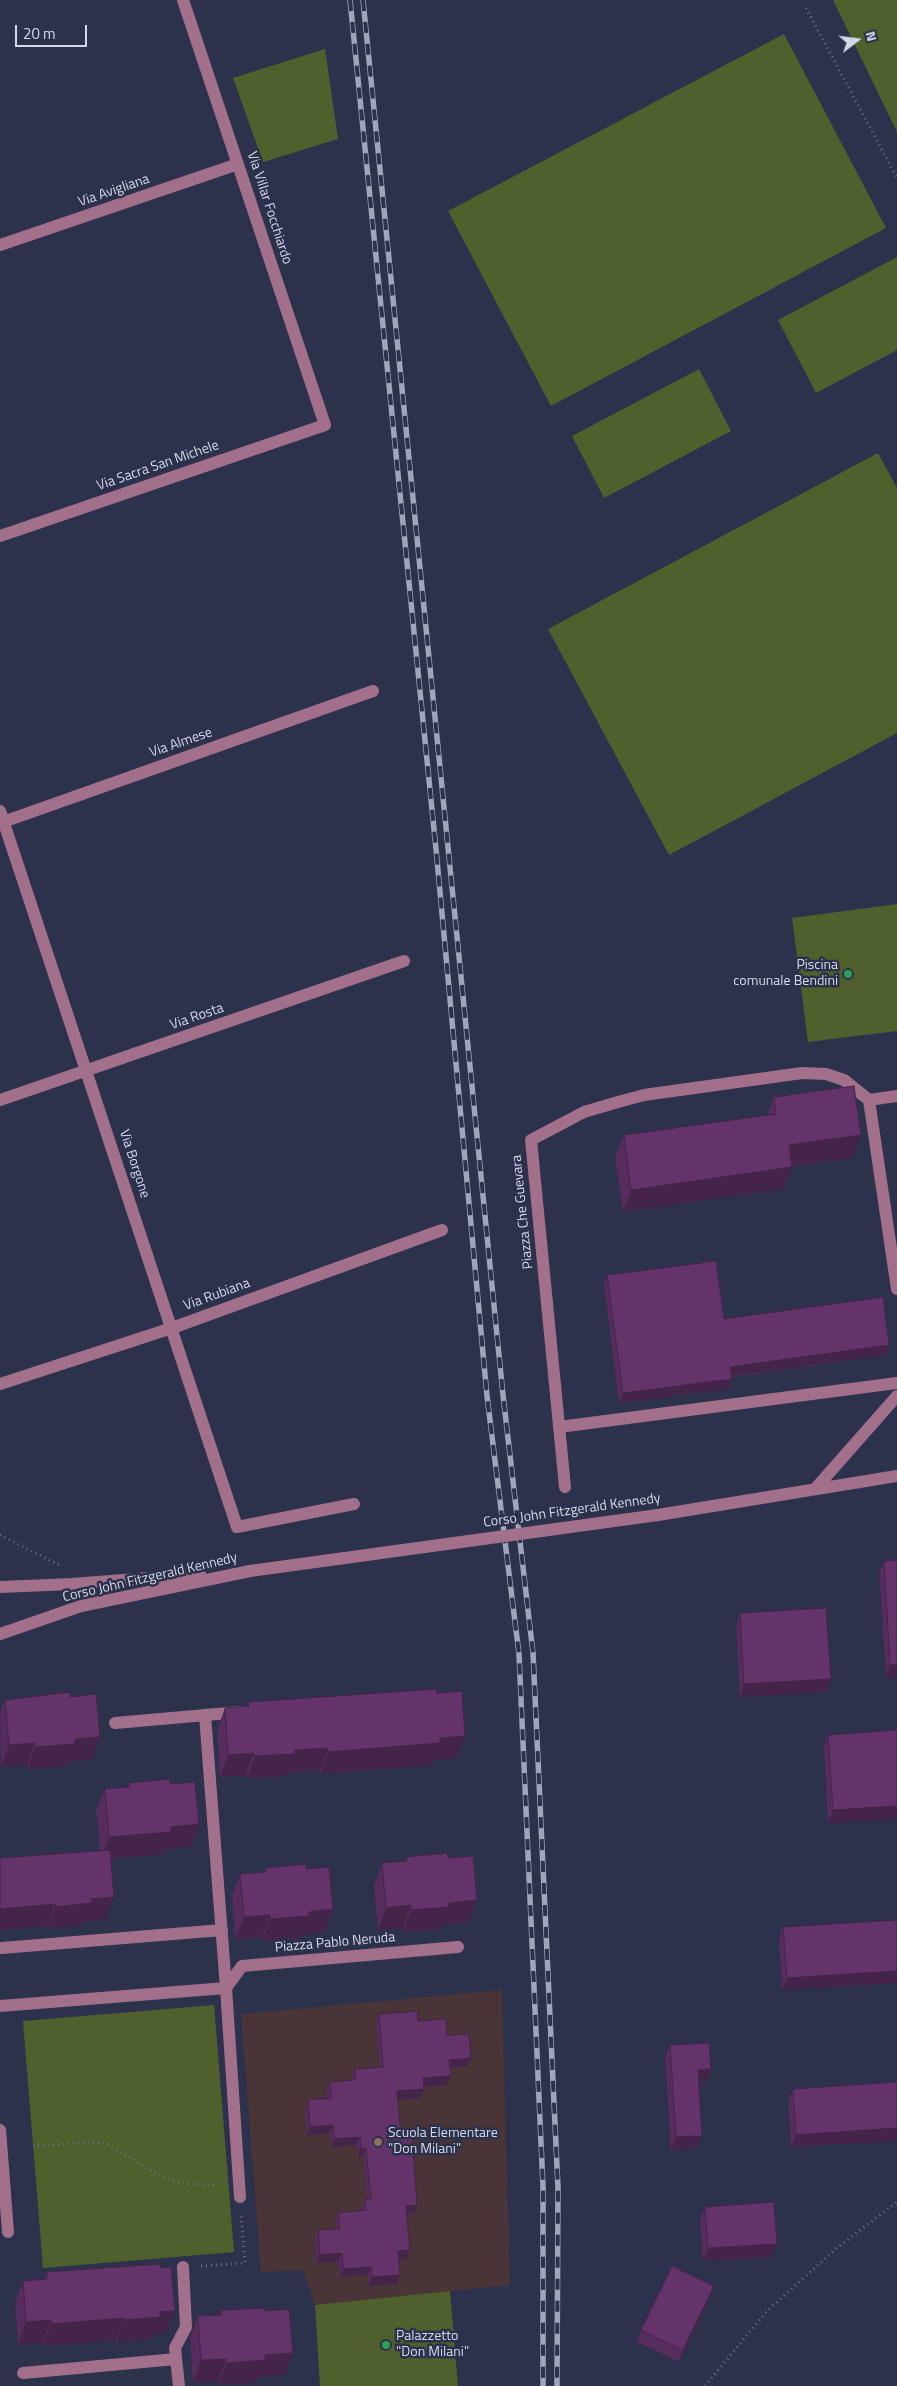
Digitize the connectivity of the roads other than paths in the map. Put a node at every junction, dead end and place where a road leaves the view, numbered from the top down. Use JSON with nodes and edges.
{"nodes":[{"id":1,"x":184,"y":0,"type":"edge"},
{"id":2,"x":238,"y":164,"type":"junction"},
{"id":3,"x":0,"y":245,"type":"edge"},
{"id":4,"x":325,"y":425,"type":"joint"},
{"id":5,"x":0,"y":536,"type":"edge"},
{"id":6,"x":373,"y":691,"type":"dead end"},
{"id":7,"x":1,"y":819,"type":"edge"},
{"id":8,"x":404,"y":961,"type":"dead end"},
{"id":9,"x":87,"y":1071,"type":"junction"},
{"id":10,"x":897,"y":1096,"type":"edge"},
{"id":11,"x":0,"y":1100,"type":"edge"},
{"id":12,"x":869,"y":1100,"type":"junction"},
{"id":13,"x":442,"y":1230,"type":"dead end"},
{"id":14,"x":897,"y":1289,"type":"edge"},
{"id":15,"x":172,"y":1328,"type":"junction"},
{"id":16,"x":897,"y":1383,"type":"edge"},
{"id":17,"x":0,"y":1384,"type":"edge"},
{"id":18,"x":897,"y":1396,"type":"edge"},
{"id":19,"x":559,"y":1427,"type":"junction"},
{"id":20,"x":897,"y":1476,"type":"edge"},
{"id":21,"x":565,"y":1487,"type":"dead end"},
{"id":22,"x":814,"y":1489,"type":"junction"},
{"id":23,"x":354,"y":1504,"type":"dead end"},
{"id":24,"x":250,"y":1571,"type":"junction"},
{"id":25,"x":0,"y":1587,"type":"edge"},
{"id":26,"x":0,"y":1634,"type":"edge"},
{"id":27,"x":254,"y":1711,"type":"edge"},
{"id":28,"x":205,"y":1715,"type":"junction"},
{"id":29,"x":115,"y":1723,"type":"dead end"},
{"id":30,"x":222,"y":1930,"type":"junction"},
{"id":31,"x":458,"y":1947,"type":"dead end"},
{"id":32,"x":2,"y":1948,"type":"dead end"},
{"id":33,"x":226,"y":1988,"type":"junction"},
{"id":34,"x":0,"y":2006,"type":"edge"},
{"id":35,"x":0,"y":2130,"type":"edge"},
{"id":36,"x":240,"y":2197,"type":"road end"},
{"id":37,"x":8,"y":2232,"type":"dead end"},
{"id":38,"x":182,"y":2267,"type":"road end"},
{"id":39,"x":176,"y":2359,"type":"junction"},
{"id":40,"x":23,"y":2373,"type":"dead end"},
{"id":41,"x":179,"y":2386,"type":"edge"}],
"edges":[{"from":1,"to":2,"type":"street","name":"Via Villar Focchiardo"},
{"from":2,"to":3,"type":"street","name":"Via Avigliana"},
{"from":2,"to":4,"type":"street","name":"Via Villar Focchiardo"},
{"from":4,"to":5,"type":"street","name":"Via Sacra San Michele"},
{"from":6,"to":7,"type":"street","name":"Via Almese"},
{"from":7,"to":9,"type":"street","name":"Via Borgone"},
{"from":8,"to":9,"type":"street","name":"Via Rosta"},
{"from":9,"to":11,"type":"street","name":"Via Rosta"},
{"from":9,"to":15,"type":"street","name":"Via Borgone"},
{"from":10,"to":12,"type":"street"},
{"from":12,"to":14,"type":"street"},
{"from":12,"to":19,"type":"street","name":"Piazza Che Guevara"},
{"from":13,"to":15,"type":"street","name":"Via Rubiana"},
{"from":15,"to":17,"type":"street","name":"Via Rubiana"},
{"from":15,"to":23,"type":"street","name":"Via Borgone"},
{"from":16,"to":19,"type":"street"},
{"from":18,"to":22,"type":"street"},
{"from":19,"to":21,"type":"street","name":"Piazza Che Guevara"},
{"from":20,"to":22,"type":"street","name":"Corso John Fitzgerald Kennedy"},
{"from":22,"to":24,"type":"street","name":"Corso John Fitzgerald Kennedy","bridge":true},
{"from":24,"to":25,"type":"street","name":"Corso John Fitzgerald Kennedy"},
{"from":24,"to":26,"type":"street","name":"Corso John Fitzgerald Kennedy"},
{"from":27,"to":28,"type":"street"},
{"from":28,"to":29,"type":"street"},
{"from":28,"to":30,"type":"street"},
{"from":30,"to":32,"type":"street"},
{"from":30,"to":33,"type":"street"},
{"from":31,"to":33,"type":"street","name":"Piazza Pablo Neruda"},
{"from":33,"to":34,"type":"street"},
{"from":33,"to":36,"type":"street"},
{"from":35,"to":37,"type":"street"},
{"from":38,"to":39,"type":"street"},
{"from":39,"to":40,"type":"street"},
{"from":39,"to":41,"type":"street"}]}
